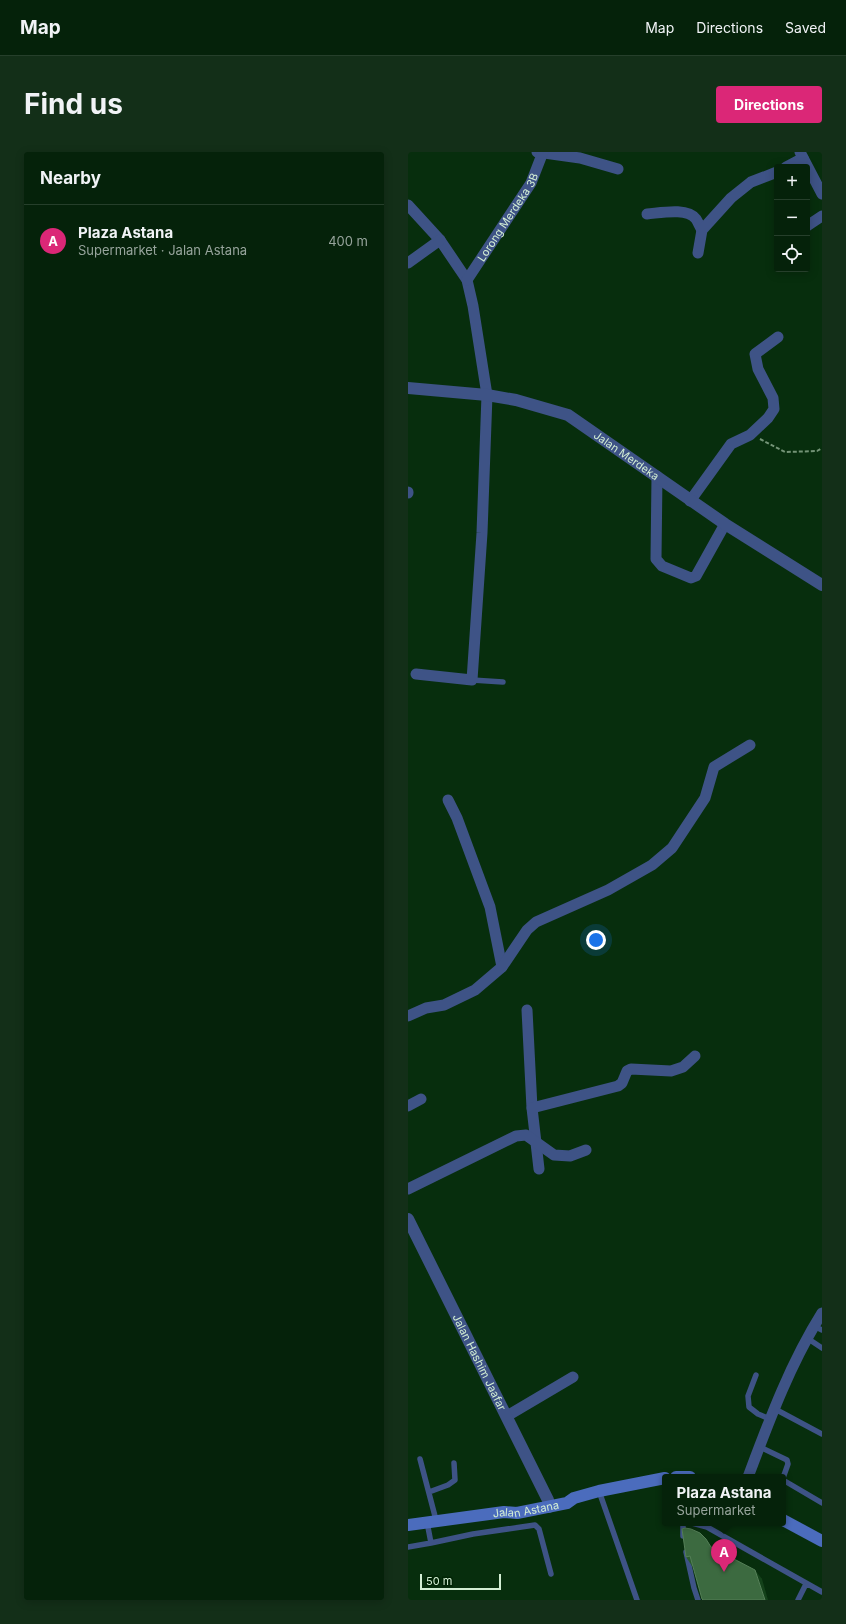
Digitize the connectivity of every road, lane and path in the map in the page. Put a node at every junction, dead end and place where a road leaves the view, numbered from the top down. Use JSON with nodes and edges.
{"nodes":[{"id":1,"x":541,"y":152,"type":"edge"},
{"id":2,"x":802,"y":155,"type":"edge"},
{"id":3,"x":790,"y":164,"type":"edge"},
{"id":4,"x":618,"y":169,"type":"dead end"},
{"id":5,"x":774,"y":173,"type":"edge"},
{"id":6,"x":822,"y":194,"type":"edge"},
{"id":7,"x":408,"y":205,"type":"edge"},
{"id":8,"x":647,"y":214,"type":"dead end"},
{"id":9,"x":822,"y":216,"type":"edge"},
{"id":10,"x":810,"y":224,"type":"edge"},
{"id":11,"x":702,"y":230,"type":"junction"},
{"id":12,"x":440,"y":240,"type":"junction"},
{"id":13,"x":698,"y":253,"type":"dead end"},
{"id":14,"x":408,"y":263,"type":"edge"},
{"id":15,"x":467,"y":280,"type":"junction"},
{"id":16,"x":778,"y":338,"type":"dead end"},
{"id":17,"x":408,"y":388,"type":"edge"},
{"id":18,"x":487,"y":395,"type":"junction"},
{"id":19,"x":750,"y":434,"type":"junction"},
{"id":20,"x":822,"y":448,"type":"edge"},
{"id":21,"x":657,"y":476,"type":"junction"},
{"id":22,"x":690,"y":501,"type":"junction"},
{"id":23,"x":725,"y":524,"type":"junction"},
{"id":24,"x":822,"y":585,"type":"edge"},
{"id":25,"x":416,"y":674,"type":"dead end"},
{"id":26,"x":472,"y":680,"type":"junction"},
{"id":27,"x":503,"y":682,"type":"dead end"},
{"id":28,"x":750,"y":745,"type":"dead end"},
{"id":29,"x":448,"y":800,"type":"dead end"},
{"id":30,"x":502,"y":967,"type":"junction"},
{"id":31,"x":528,"y":1010,"type":"dead end"},
{"id":32,"x":408,"y":1016,"type":"edge"},
{"id":33,"x":695,"y":1056,"type":"dead end"},
{"id":34,"x":421,"y":1099,"type":"dead end"},
{"id":35,"x":408,"y":1106,"type":"edge"},
{"id":36,"x":532,"y":1108,"type":"junction"},
{"id":37,"x":536,"y":1141,"type":"junction"},
{"id":38,"x":586,"y":1150,"type":"dead end"},
{"id":39,"x":539,"y":1169,"type":"dead end"},
{"id":40,"x":408,"y":1189,"type":"edge"},
{"id":41,"x":408,"y":1219,"type":"edge"},
{"id":42,"x":822,"y":1313,"type":"edge"},
{"id":43,"x":818,"y":1328,"type":"edge"},
{"id":44,"x":807,"y":1338,"type":"junction"},
{"id":45,"x":822,"y":1348,"type":"edge"},
{"id":46,"x":756,"y":1375,"type":"dead end"},
{"id":47,"x":573,"y":1377,"type":"dead end"},
{"id":48,"x":775,"y":1409,"type":"junction"},
{"id":49,"x":507,"y":1416,"type":"junction"},
{"id":50,"x":770,"y":1420,"type":"junction"},
{"id":51,"x":822,"y":1434,"type":"edge"},
{"id":52,"x":760,"y":1447,"type":"junction"},
{"id":53,"x":420,"y":1459,"type":"dead end"},
{"id":54,"x":454,"y":1463,"type":"dead end"},
{"id":55,"x":749,"y":1474,"type":"edge"},
{"id":56,"x":785,"y":1474,"type":"edge"},
{"id":57,"x":662,"y":1479,"type":"edge"},
{"id":58,"x":786,"y":1481,"type":"edge"},
{"id":59,"x":599,"y":1491,"type":"junction"},
{"id":60,"x":429,"y":1492,"type":"junction"},
{"id":61,"x":548,"y":1503,"type":"junction"},
{"id":62,"x":822,"y":1503,"type":"edge"},
{"id":63,"x":431,"y":1521,"type":"junction"},
{"id":64,"x":786,"y":1522,"type":"edge"},
{"id":65,"x":408,"y":1525,"type":"edge"},
{"id":66,"x":683,"y":1526,"type":"edge"},
{"id":67,"x":703,"y":1526,"type":"edge"},
{"id":68,"x":822,"y":1540,"type":"edge"},
{"id":69,"x":431,"y":1543,"type":"junction"},
{"id":70,"x":408,"y":1547,"type":"edge"},
{"id":71,"x":551,"y":1574,"type":"dead end"},
{"id":72,"x":806,"y":1584,"type":"junction"},
{"id":73,"x":822,"y":1592,"type":"edge"},
{"id":74,"x":636,"y":1600,"type":"edge"},
{"id":75,"x":698,"y":1600,"type":"edge"},
{"id":76,"x":798,"y":1600,"type":"edge"}],
"edges":[{"from":1,"to":4,"type":"street"},
{"from":1,"to":15,"type":"street","name":"Lorong Merdeka 3B"},
{"from":2,"to":3,"type":"street"},
{"from":2,"to":6,"type":"street"},
{"from":5,"to":11,"type":"street"},
{"from":7,"to":12,"type":"street"},
{"from":8,"to":11,"type":"street"},
{"from":9,"to":10,"type":"street"},
{"from":11,"to":13,"type":"street"},
{"from":12,"to":14,"type":"street"},
{"from":12,"to":15,"type":"street"},
{"from":15,"to":18,"type":"street"},
{"from":16,"to":19,"type":"street"},
{"from":17,"to":18,"type":"street","name":"Jalan Merdeka"},
{"from":18,"to":21,"type":"street","name":"Jalan Merdeka"},
{"from":18,"to":26,"type":"street"},
{"from":19,"to":20,"type":"path"},
{"from":19,"to":22,"type":"street"},
{"from":21,"to":22,"type":"street","name":"Jalan Merdeka"},
{"from":21,"to":23,"type":"street"},
{"from":22,"to":23,"type":"street","name":"Jalan Merdeka"},
{"from":23,"to":24,"type":"street","name":"Jalan Merdeka"},
{"from":25,"to":26,"type":"street"},
{"from":26,"to":27,"type":"lane"},
{"from":28,"to":30,"type":"street"},
{"from":29,"to":30,"type":"street"},
{"from":30,"to":32,"type":"street"},
{"from":31,"to":36,"type":"street"},
{"from":33,"to":36,"type":"street"},
{"from":34,"to":35,"type":"street"},
{"from":36,"to":37,"type":"street"},
{"from":37,"to":38,"type":"street"},
{"from":37,"to":39,"type":"street"},
{"from":37,"to":40,"type":"street"},
{"from":41,"to":49,"type":"street","name":"Jalan Hashim Jaafar"},
{"from":42,"to":43,"type":"street"},
{"from":43,"to":44,"type":"street"},
{"from":44,"to":45,"type":"lane"},
{"from":44,"to":48,"type":"street"},
{"from":46,"to":50,"type":"lane"},
{"from":47,"to":49,"type":"street"},
{"from":48,"to":50,"type":"street"},
{"from":48,"to":51,"type":"lane"},
{"from":49,"to":61,"type":"street","name":"Jalan Hashim Jaafar"},
{"from":50,"to":52,"type":"street"},
{"from":52,"to":55,"type":"street"},
{"from":52,"to":56,"type":"lane"},
{"from":53,"to":60,"type":"lane"},
{"from":54,"to":60,"type":"lane"},
{"from":57,"to":59,"type":"main road","name":"Jalan Astana"},
{"from":58,"to":62,"type":"lane"},
{"from":59,"to":61,"type":"main road","name":"Jalan Astana"},
{"from":59,"to":74,"type":"lane"},
{"from":60,"to":63,"type":"lane"},
{"from":61,"to":63,"type":"main road","name":"Jalan Astana"},
{"from":63,"to":65,"type":"main road","name":"Jalan Astana"},
{"from":63,"to":69,"type":"lane"},
{"from":64,"to":68,"type":"main road"},
{"from":66,"to":75,"type":"lane"},
{"from":67,"to":72,"type":"lane"},
{"from":69,"to":70,"type":"lane"},
{"from":69,"to":71,"type":"lane"},
{"from":72,"to":73,"type":"lane"},
{"from":72,"to":76,"type":"lane"}]}
